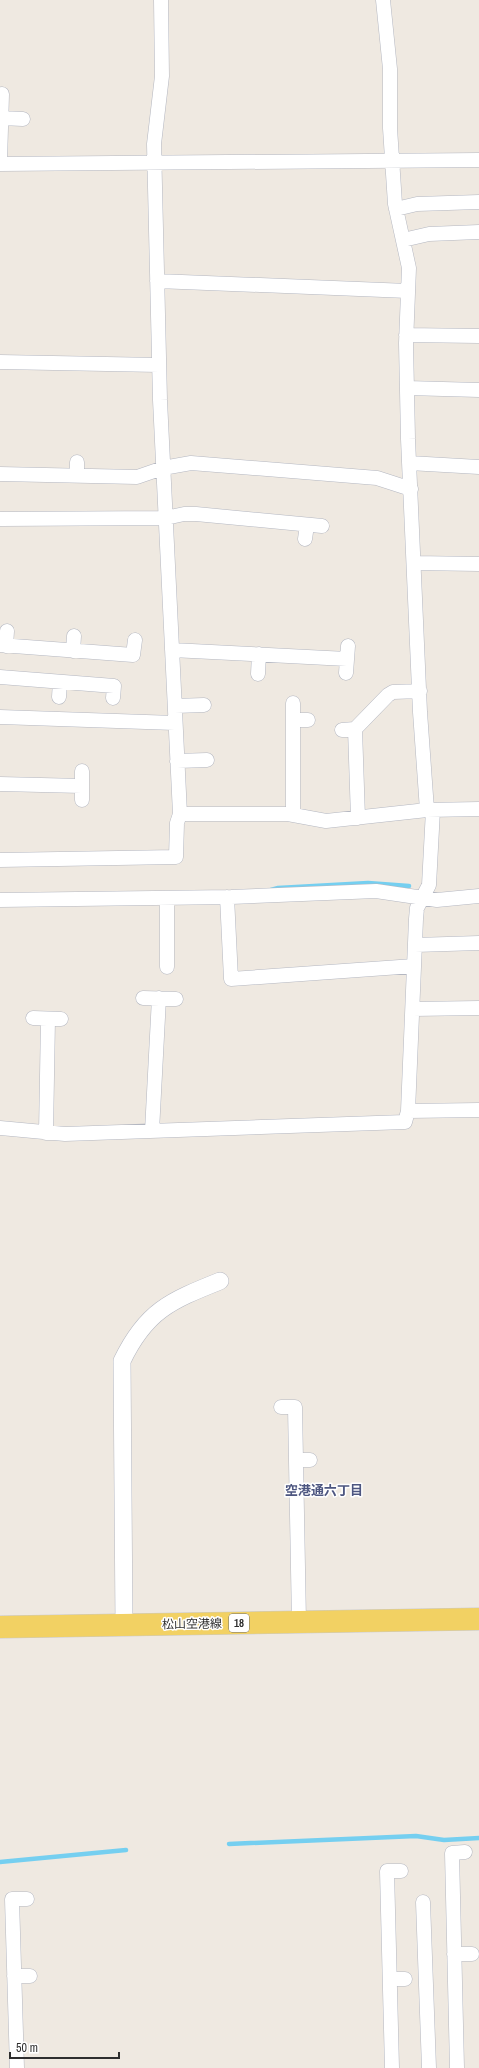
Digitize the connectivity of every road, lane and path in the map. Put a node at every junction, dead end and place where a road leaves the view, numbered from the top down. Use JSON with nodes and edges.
{"nodes":[{"id":1,"x":161,"y":0,"type":"edge"},
{"id":2,"x":383,"y":0,"type":"edge"},
{"id":3,"x":2,"y":94,"type":"dead end"},
{"id":4,"x":1,"y":118,"type":"junction"},
{"id":5,"x":24,"y":119,"type":"dead end"},
{"id":6,"x":392,"y":160,"type":"junction"},
{"id":7,"x":479,"y":160,"type":"edge"},
{"id":8,"x":0,"y":162,"type":"edge"},
{"id":9,"x":154,"y":162,"type":"junction"},
{"id":10,"x":479,"y":202,"type":"edge"},
{"id":11,"x":396,"y":209,"type":"junction"},
{"id":12,"x":479,"y":232,"type":"edge"},
{"id":13,"x":403,"y":240,"type":"junction"},
{"id":14,"x":157,"y":281,"type":"junction"},
{"id":15,"x":408,"y":291,"type":"junction"},
{"id":16,"x":406,"y":335,"type":"junction"},
{"id":17,"x":479,"y":336,"type":"edge"},
{"id":18,"x":0,"y":362,"type":"edge"},
{"id":19,"x":159,"y":365,"type":"junction"},
{"id":20,"x":407,"y":388,"type":"junction"},
{"id":21,"x":479,"y":390,"type":"edge"},
{"id":22,"x":77,"y":462,"type":"dead end"},
{"id":23,"x":409,"y":463,"type":"junction"},
{"id":24,"x":479,"y":467,"type":"edge"},
{"id":25,"x":163,"y":468,"type":"junction"},
{"id":26,"x":0,"y":474,"type":"edge"},
{"id":27,"x":77,"y":476,"type":"junction"},
{"id":28,"x":411,"y":489,"type":"junction"},
{"id":29,"x":166,"y":518,"type":"junction"},
{"id":30,"x":0,"y":519,"type":"edge"},
{"id":31,"x":307,"y":525,"type":"junction"},
{"id":32,"x":322,"y":526,"type":"dead end"},
{"id":33,"x":305,"y":539,"type":"dead end"},
{"id":34,"x":414,"y":563,"type":"junction"},
{"id":35,"x":479,"y":564,"type":"edge"},
{"id":36,"x":7,"y":631,"type":"dead end"},
{"id":37,"x":74,"y":636,"type":"dead end"},
{"id":38,"x":135,"y":640,"type":"dead end"},
{"id":39,"x":3,"y":646,"type":"edge"},
{"id":40,"x":172,"y":650,"type":"junction"},
{"id":41,"x":73,"y":651,"type":"junction"},
{"id":42,"x":259,"y":654,"type":"junction"},
{"id":43,"x":346,"y":673,"type":"dead end"},
{"id":44,"x":258,"y":674,"type":"dead end"},
{"id":45,"x":0,"y":677,"type":"edge"},
{"id":46,"x":60,"y":682,"type":"junction"},
{"id":47,"x":420,"y":691,"type":"junction"},
{"id":48,"x":59,"y":697,"type":"dead end"},
{"id":49,"x":113,"y":698,"type":"dead end"},
{"id":50,"x":293,"y":703,"type":"dead end"},
{"id":51,"x":204,"y":705,"type":"dead end"},
{"id":52,"x":175,"y":706,"type":"junction"},
{"id":53,"x":0,"y":717,"type":"edge"},
{"id":54,"x":293,"y":720,"type":"junction"},
{"id":55,"x":308,"y":720,"type":"dead end"},
{"id":56,"x":175,"y":723,"type":"junction"},
{"id":57,"x":207,"y":760,"type":"dead end"},
{"id":58,"x":177,"y":761,"type":"junction"},
{"id":59,"x":82,"y":771,"type":"dead end"},
{"id":60,"x":0,"y":784,"type":"edge"},
{"id":61,"x":479,"y":809,"type":"edge"},
{"id":62,"x":430,"y":810,"type":"junction"},
{"id":63,"x":180,"y":814,"type":"junction"},
{"id":64,"x":294,"y":815,"type":"junction"},
{"id":65,"x":358,"y":818,"type":"junction"},
{"id":66,"x":0,"y":860,"type":"edge"},
{"id":67,"x":479,"y":896,"type":"edge"},
{"id":68,"x":167,"y":898,"type":"junction"},
{"id":69,"x":227,"y":898,"type":"junction"},
{"id":70,"x":423,"y":899,"type":"junction"},
{"id":71,"x":0,"y":900,"type":"edge"},
{"id":72,"x":479,"y":943,"type":"edge"},
{"id":73,"x":415,"y":945,"type":"junction"},
{"id":74,"x":414,"y":966,"type":"junction"},
{"id":75,"x":167,"y":967,"type":"dead end"},
{"id":76,"x":142,"y":998,"type":"dead end"},
{"id":77,"x":159,"y":998,"type":"junction"},
{"id":78,"x":176,"y":999,"type":"dead end"},
{"id":79,"x":479,"y":1008,"type":"edge"},
{"id":80,"x":413,"y":1009,"type":"junction"},
{"id":81,"x":33,"y":1018,"type":"dead end"},
{"id":82,"x":479,"y":1110,"type":"edge"},
{"id":83,"x":408,"y":1111,"type":"junction"},
{"id":84,"x":0,"y":1128,"type":"edge"},
{"id":85,"x":152,"y":1131,"type":"junction"},
{"id":86,"x":46,"y":1133,"type":"junction"},
{"id":87,"x":220,"y":1281,"type":"dead end"},
{"id":88,"x":281,"y":1406,"type":"dead end"},
{"id":89,"x":296,"y":1460,"type":"junction"},
{"id":90,"x":310,"y":1460,"type":"dead end"},
{"id":91,"x":479,"y":1619,"type":"edge"},
{"id":92,"x":299,"y":1622,"type":"junction"},
{"id":93,"x":124,"y":1625,"type":"junction"},
{"id":94,"x":0,"y":1627,"type":"edge"},
{"id":95,"x":465,"y":1852,"type":"dead end"},
{"id":96,"x":401,"y":1871,"type":"dead end"},
{"id":97,"x":27,"y":1899,"type":"dead end"},
{"id":98,"x":423,"y":1902,"type":"dead end"},
{"id":99,"x":454,"y":1954,"type":"junction"},
{"id":100,"x":472,"y":1954,"type":"dead end"},
{"id":101,"x":14,"y":1976,"type":"junction"},
{"id":102,"x":30,"y":1976,"type":"dead end"},
{"id":103,"x":390,"y":1979,"type":"junction"},
{"id":104,"x":405,"y":1979,"type":"dead end"},
{"id":105,"x":17,"y":2068,"type":"edge"},
{"id":106,"x":392,"y":2068,"type":"edge"},
{"id":107,"x":429,"y":2068,"type":"edge"},
{"id":108,"x":457,"y":2068,"type":"edge"}],
"edges":[{"from":1,"to":9,"type":"street"},
{"from":2,"to":6,"type":"street"},
{"from":3,"to":4,"type":"street"},
{"from":4,"to":5,"type":"street"},
{"from":4,"to":8,"type":"street"},
{"from":6,"to":7,"type":"street"},
{"from":6,"to":9,"type":"street"},
{"from":6,"to":11,"type":"street"},
{"from":8,"to":9,"type":"street"},
{"from":9,"to":14,"type":"street"},
{"from":10,"to":11,"type":"street"},
{"from":11,"to":13,"type":"street"},
{"from":12,"to":13,"type":"street"},
{"from":13,"to":15,"type":"street"},
{"from":14,"to":15,"type":"street"},
{"from":14,"to":19,"type":"street"},
{"from":15,"to":16,"type":"street"},
{"from":16,"to":17,"type":"street"},
{"from":16,"to":20,"type":"street"},
{"from":18,"to":19,"type":"street"},
{"from":19,"to":25,"type":"street"},
{"from":20,"to":21,"type":"street"},
{"from":20,"to":23,"type":"street"},
{"from":22,"to":27,"type":"street"},
{"from":23,"to":24,"type":"street"},
{"from":23,"to":28,"type":"street"},
{"from":25,"to":27,"type":"street"},
{"from":25,"to":28,"type":"street"},
{"from":25,"to":29,"type":"street"},
{"from":26,"to":27,"type":"street"},
{"from":28,"to":34,"type":"street"},
{"from":29,"to":30,"type":"street"},
{"from":29,"to":31,"type":"street"},
{"from":29,"to":40,"type":"street"},
{"from":31,"to":32,"type":"street"},
{"from":31,"to":33,"type":"street"},
{"from":34,"to":35,"type":"street"},
{"from":34,"to":47,"type":"street"},
{"from":36,"to":39,"type":"street"},
{"from":37,"to":41,"type":"street"},
{"from":38,"to":41,"type":"street"},
{"from":39,"to":41,"type":"street"},
{"from":40,"to":42,"type":"street"},
{"from":40,"to":52,"type":"street"},
{"from":42,"to":43,"type":"street"},
{"from":42,"to":44,"type":"street"},
{"from":45,"to":46,"type":"street"},
{"from":46,"to":48,"type":"street"},
{"from":46,"to":49,"type":"street"},
{"from":47,"to":62,"type":"street"},
{"from":47,"to":65,"type":"street"},
{"from":50,"to":54,"type":"street"},
{"from":51,"to":52,"type":"street"},
{"from":52,"to":56,"type":"street"},
{"from":53,"to":56,"type":"street"},
{"from":54,"to":55,"type":"street"},
{"from":54,"to":64,"type":"street"},
{"from":56,"to":58,"type":"street"},
{"from":57,"to":58,"type":"street"},
{"from":58,"to":63,"type":"street"},
{"from":59,"to":60,"type":"street"},
{"from":61,"to":62,"type":"street"},
{"from":62,"to":65,"type":"street"},
{"from":62,"to":70,"type":"street"},
{"from":63,"to":64,"type":"street"},
{"from":63,"to":66,"type":"street"},
{"from":64,"to":65,"type":"street"},
{"from":67,"to":70,"type":"street"},
{"from":68,"to":69,"type":"street"},
{"from":68,"to":71,"type":"street"},
{"from":68,"to":75,"type":"street"},
{"from":69,"to":70,"type":"street"},
{"from":69,"to":74,"type":"street"},
{"from":70,"to":73,"type":"street"},
{"from":72,"to":73,"type":"street"},
{"from":73,"to":74,"type":"street"},
{"from":74,"to":80,"type":"street"},
{"from":76,"to":77,"type":"street"},
{"from":77,"to":78,"type":"street"},
{"from":77,"to":85,"type":"street"},
{"from":79,"to":80,"type":"street"},
{"from":80,"to":83,"type":"street"},
{"from":81,"to":86,"type":"street"},
{"from":82,"to":83,"type":"street"},
{"from":83,"to":85,"type":"street"},
{"from":84,"to":86,"type":"street"},
{"from":85,"to":86,"type":"street"},
{"from":87,"to":93,"type":"street"},
{"from":88,"to":89,"type":"street"},
{"from":89,"to":90,"type":"street"},
{"from":89,"to":92,"type":"street"},
{"from":91,"to":92,"type":"main road","name":"松山空港線","number":"18"},
{"from":92,"to":93,"type":"main road","name":"松山空港線","number":"18"},
{"from":93,"to":94,"type":"main road","name":"松山空港線","number":"18"},
{"from":95,"to":99,"type":"street"},
{"from":96,"to":103,"type":"street"},
{"from":97,"to":101,"type":"street"},
{"from":98,"to":107,"type":"street"},
{"from":99,"to":100,"type":"street"},
{"from":99,"to":108,"type":"street"},
{"from":101,"to":102,"type":"street"},
{"from":101,"to":105,"type":"street"},
{"from":103,"to":104,"type":"street"},
{"from":103,"to":106,"type":"street"}]}
